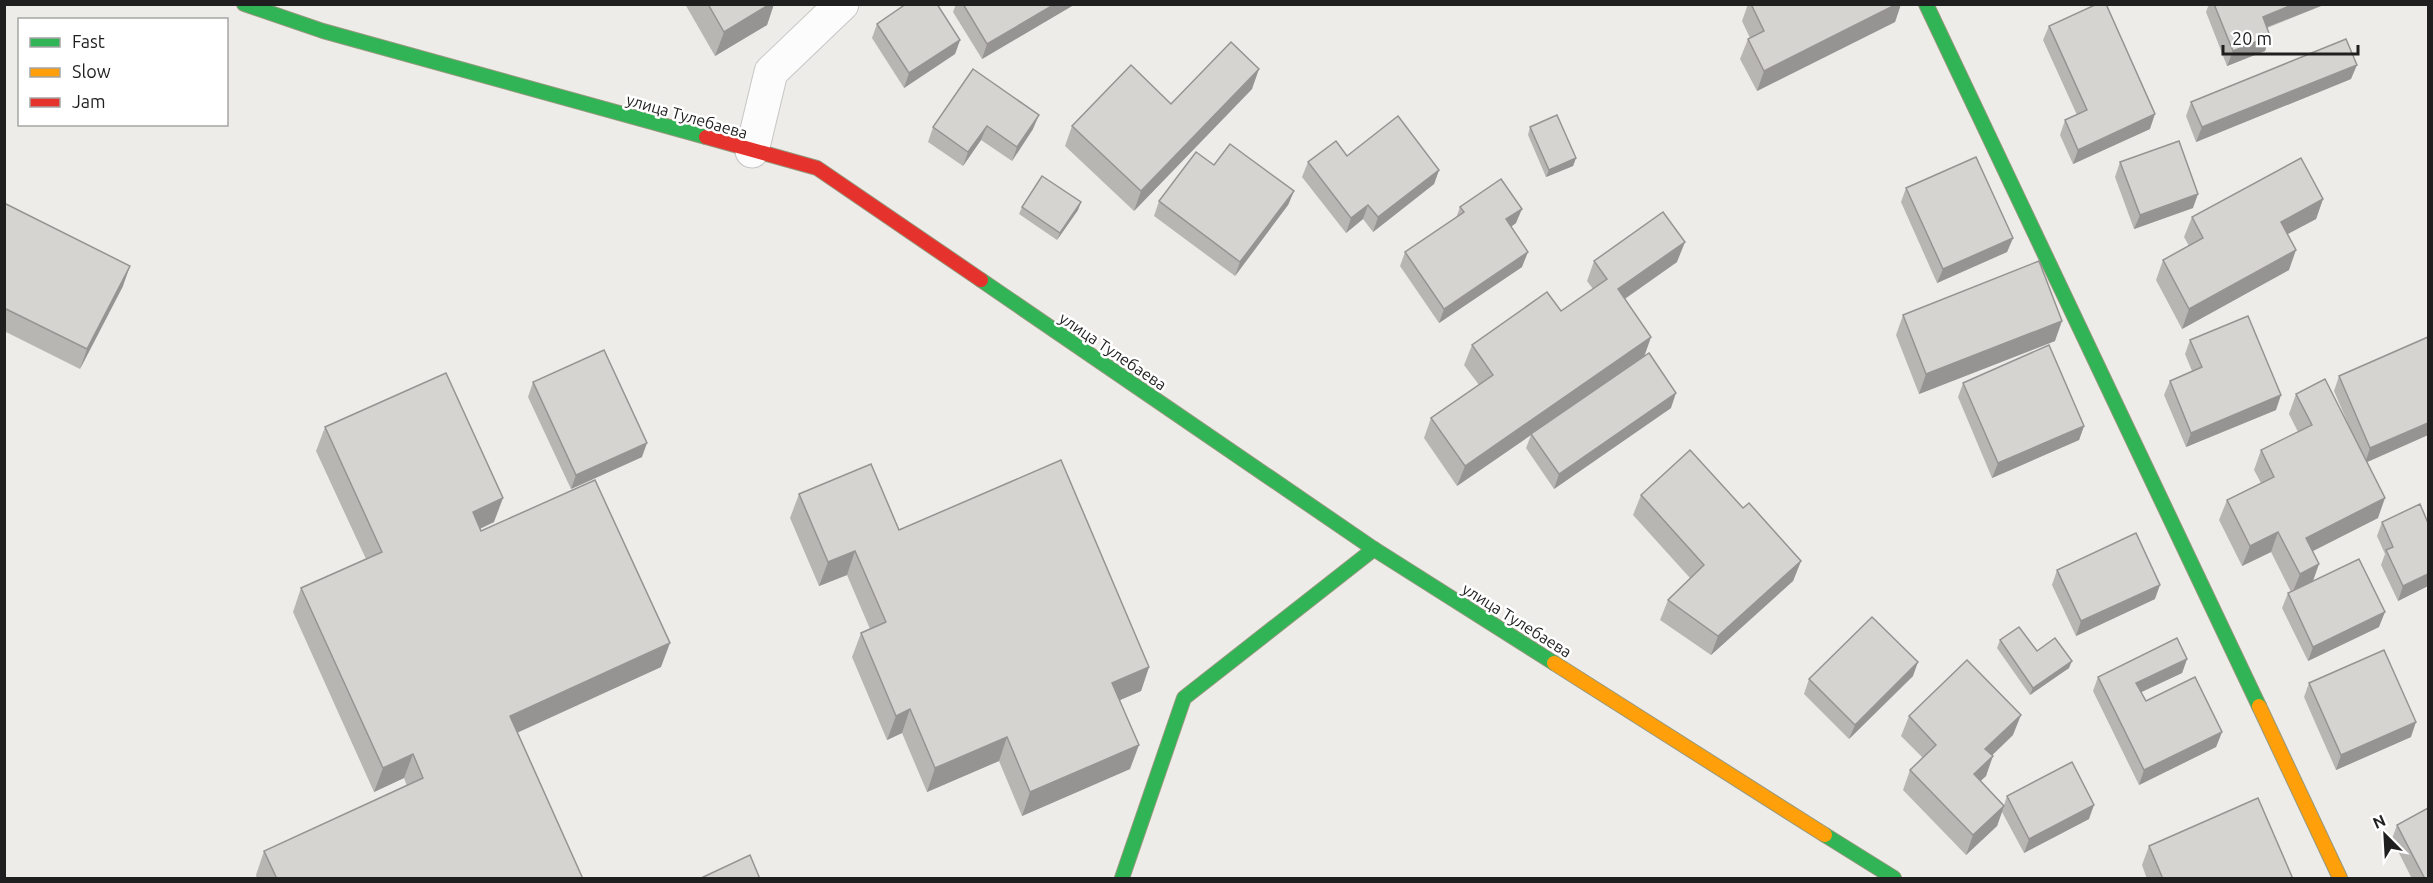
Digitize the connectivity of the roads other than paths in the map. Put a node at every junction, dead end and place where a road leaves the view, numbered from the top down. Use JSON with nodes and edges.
{"nodes":[{"id":1,"x":244,"y":4,"type":"edge"},
{"id":2,"x":842,"y":4,"type":"edge"},
{"id":3,"x":1926,"y":4,"type":"edge"},
{"id":4,"x":752,"y":151,"type":"junction"},
{"id":5,"x":1374,"y":549,"type":"junction"},
{"id":6,"x":1122,"y":879,"type":"edge"},
{"id":7,"x":1894,"y":879,"type":"edge"},
{"id":8,"x":2340,"y":879,"type":"edge"}],
"edges":[{"from":1,"to":4,"type":"street","name":"улица Тулебаева"},
{"from":2,"to":4,"type":"street"},
{"from":3,"to":8,"type":"street"},
{"from":4,"to":5,"type":"street","name":"улица Тулебаева"},
{"from":5,"to":6,"type":"street"},
{"from":5,"to":7,"type":"street","name":"улица Тулебаева"}]}
